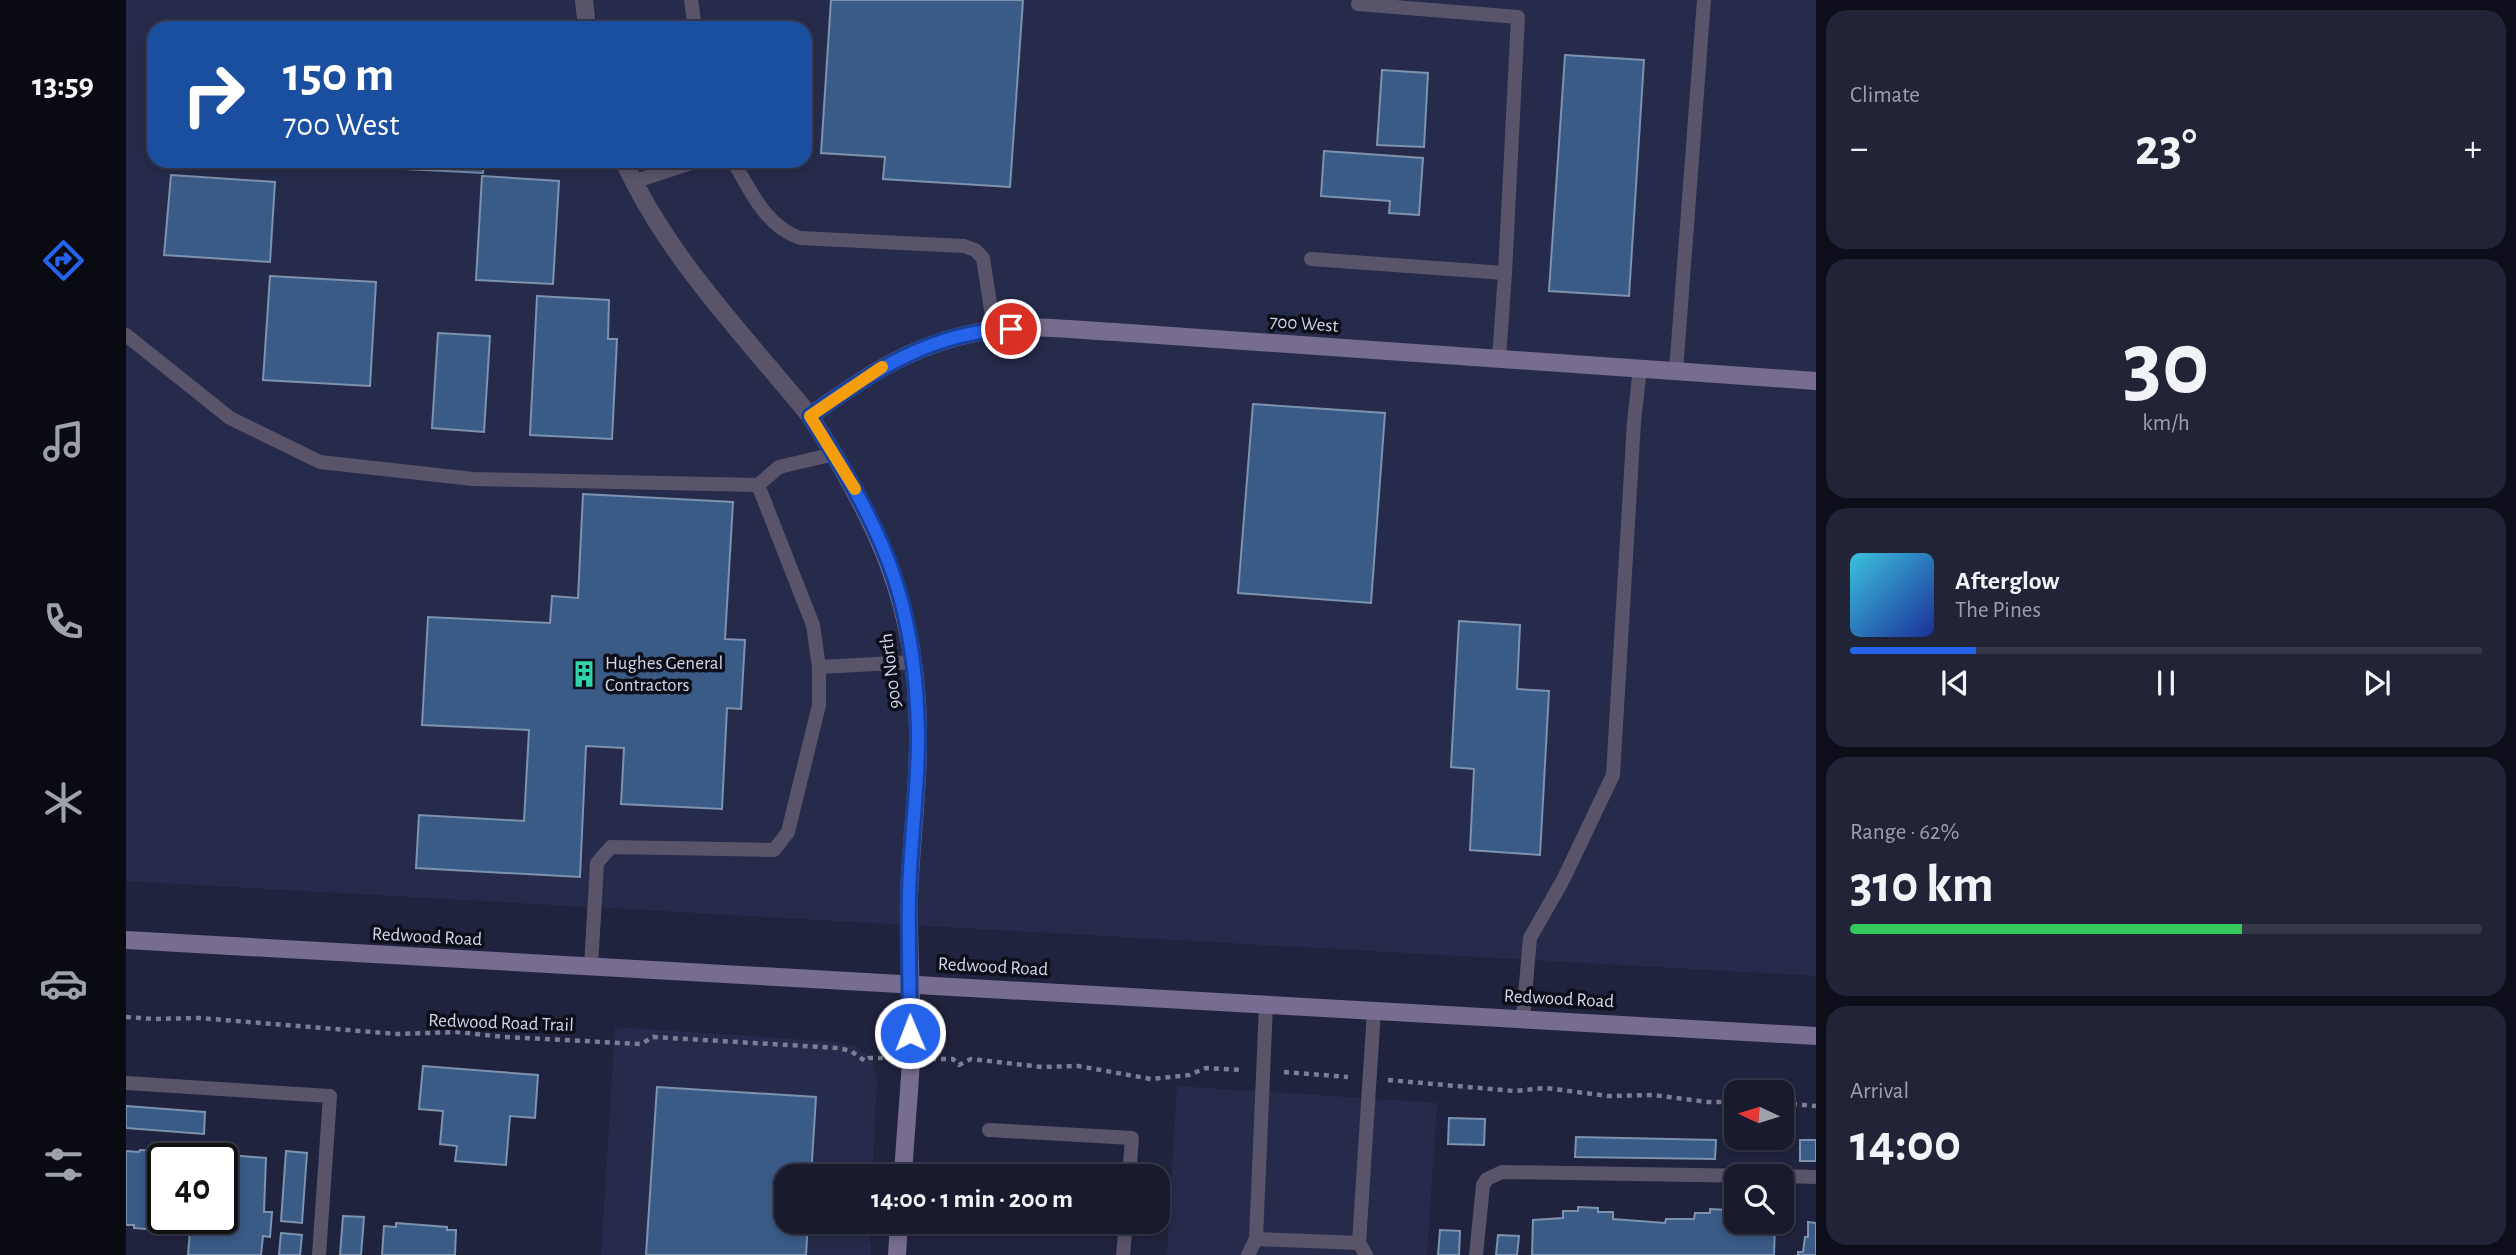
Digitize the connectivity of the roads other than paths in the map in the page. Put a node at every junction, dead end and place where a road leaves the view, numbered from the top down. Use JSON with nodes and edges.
{"nodes":[{"id":1,"x":584,"y":0,"type":"edge"},
{"id":2,"x":691,"y":0,"type":"edge"},
{"id":3,"x":1704,"y":0,"type":"edge"},
{"id":4,"x":1358,"y":5,"type":"dead end"},
{"id":5,"x":586,"y":21,"type":"edge"},
{"id":6,"x":694,"y":21,"type":"edge"},
{"id":7,"x":628,"y":168,"type":"edge"},
{"id":8,"x":675,"y":168,"type":"edge"},
{"id":9,"x":737,"y":168,"type":"edge"},
{"id":10,"x":634,"y":181,"type":"junction"},
{"id":11,"x":1311,"y":259,"type":"dead end"},
{"id":12,"x":1505,"y":273,"type":"junction"},
{"id":13,"x":994,"y":329,"type":"junction"},
{"id":14,"x":126,"y":335,"type":"edge"},
{"id":15,"x":1499,"y":358,"type":"junction"},
{"id":16,"x":1640,"y":368,"type":"junction"},
{"id":17,"x":1676,"y":371,"type":"junction"},
{"id":18,"x":1816,"y":381,"type":"edge"},
{"id":19,"x":810,"y":416,"type":"junction"},
{"id":20,"x":834,"y":454,"type":"junction"},
{"id":21,"x":758,"y":485,"type":"junction"},
{"id":22,"x":914,"y":662,"type":"junction"},
{"id":23,"x":818,"y":667,"type":"junction"},
{"id":24,"x":126,"y":940,"type":"edge"},
{"id":25,"x":592,"y":967,"type":"junction"},
{"id":26,"x":910,"y":983,"type":"junction"},
{"id":27,"x":1266,"y":1003,"type":"junction"},
{"id":28,"x":1374,"y":1010,"type":"junction"},
{"id":29,"x":1523,"y":1018,"type":"junction"},
{"id":30,"x":1816,"y":1035,"type":"edge"},
{"id":31,"x":126,"y":1083,"type":"edge"},
{"id":32,"x":989,"y":1130,"type":"dead end"},
{"id":33,"x":903,"y":1164,"type":"edge"},
{"id":34,"x":1130,"y":1164,"type":"edge"},
{"id":35,"x":1724,"y":1175,"type":"edge"},
{"id":36,"x":1794,"y":1177,"type":"edge"},
{"id":37,"x":1816,"y":1177,"type":"edge"},
{"id":38,"x":898,"y":1234,"type":"edge"},
{"id":39,"x":1125,"y":1234,"type":"edge"},
{"id":40,"x":1256,"y":1239,"type":"junction"},
{"id":41,"x":1363,"y":1249,"type":"edge"},
{"id":42,"x":319,"y":1255,"type":"edge"},
{"id":43,"x":897,"y":1255,"type":"edge"},
{"id":44,"x":1123,"y":1255,"type":"edge"},
{"id":45,"x":1248,"y":1255,"type":"edge"},
{"id":46,"x":1476,"y":1255,"type":"edge"}],
"edges":[{"from":1,"to":5,"type":"street"},
{"from":2,"to":6,"type":"lane"},
{"from":3,"to":17,"type":"lane"},
{"from":4,"to":12,"type":"lane"},
{"from":7,"to":10,"type":"street","name":"900 North"},
{"from":8,"to":10,"type":"lane"},
{"from":9,"to":13,"type":"lane"},
{"from":10,"to":19,"type":"street","name":"900 North"},
{"from":11,"to":12,"type":"lane"},
{"from":12,"to":15,"type":"lane"},
{"from":13,"to":15,"type":"street","name":"700 West"},
{"from":13,"to":19,"type":"street","name":"700 West"},
{"from":14,"to":21,"type":"lane"},
{"from":15,"to":16,"type":"street","name":"700 West"},
{"from":16,"to":17,"type":"street","name":"700 West"},
{"from":16,"to":29,"type":"lane"},
{"from":17,"to":18,"type":"street","name":"700 West"},
{"from":19,"to":20,"type":"street","name":"900 North"},
{"from":20,"to":21,"type":"lane"},
{"from":20,"to":22,"type":"street","name":"900 North"},
{"from":21,"to":23,"type":"lane"},
{"from":22,"to":23,"type":"lane"},
{"from":22,"to":26,"type":"street","name":"900 North"},
{"from":23,"to":25,"type":"lane"},
{"from":24,"to":25,"type":"street","name":"Redwood Road"},
{"from":25,"to":26,"type":"street","name":"Redwood Road"},
{"from":26,"to":27,"type":"street","name":"Redwood Road"},
{"from":26,"to":33,"type":"street","name":"900 North"},
{"from":27,"to":28,"type":"street","name":"Redwood Road"},
{"from":27,"to":40,"type":"lane"},
{"from":28,"to":29,"type":"street","name":"Redwood Road"},
{"from":28,"to":41,"type":"lane"},
{"from":29,"to":30,"type":"street","name":"Redwood Road"},
{"from":31,"to":42,"type":"lane"},
{"from":32,"to":34,"type":"lane"},
{"from":35,"to":46,"type":"lane"},
{"from":36,"to":37,"type":"lane"},
{"from":38,"to":43,"type":"street"},
{"from":39,"to":44,"type":"lane"},
{"from":40,"to":41,"type":"lane"},
{"from":40,"to":45,"type":"lane"}]}
